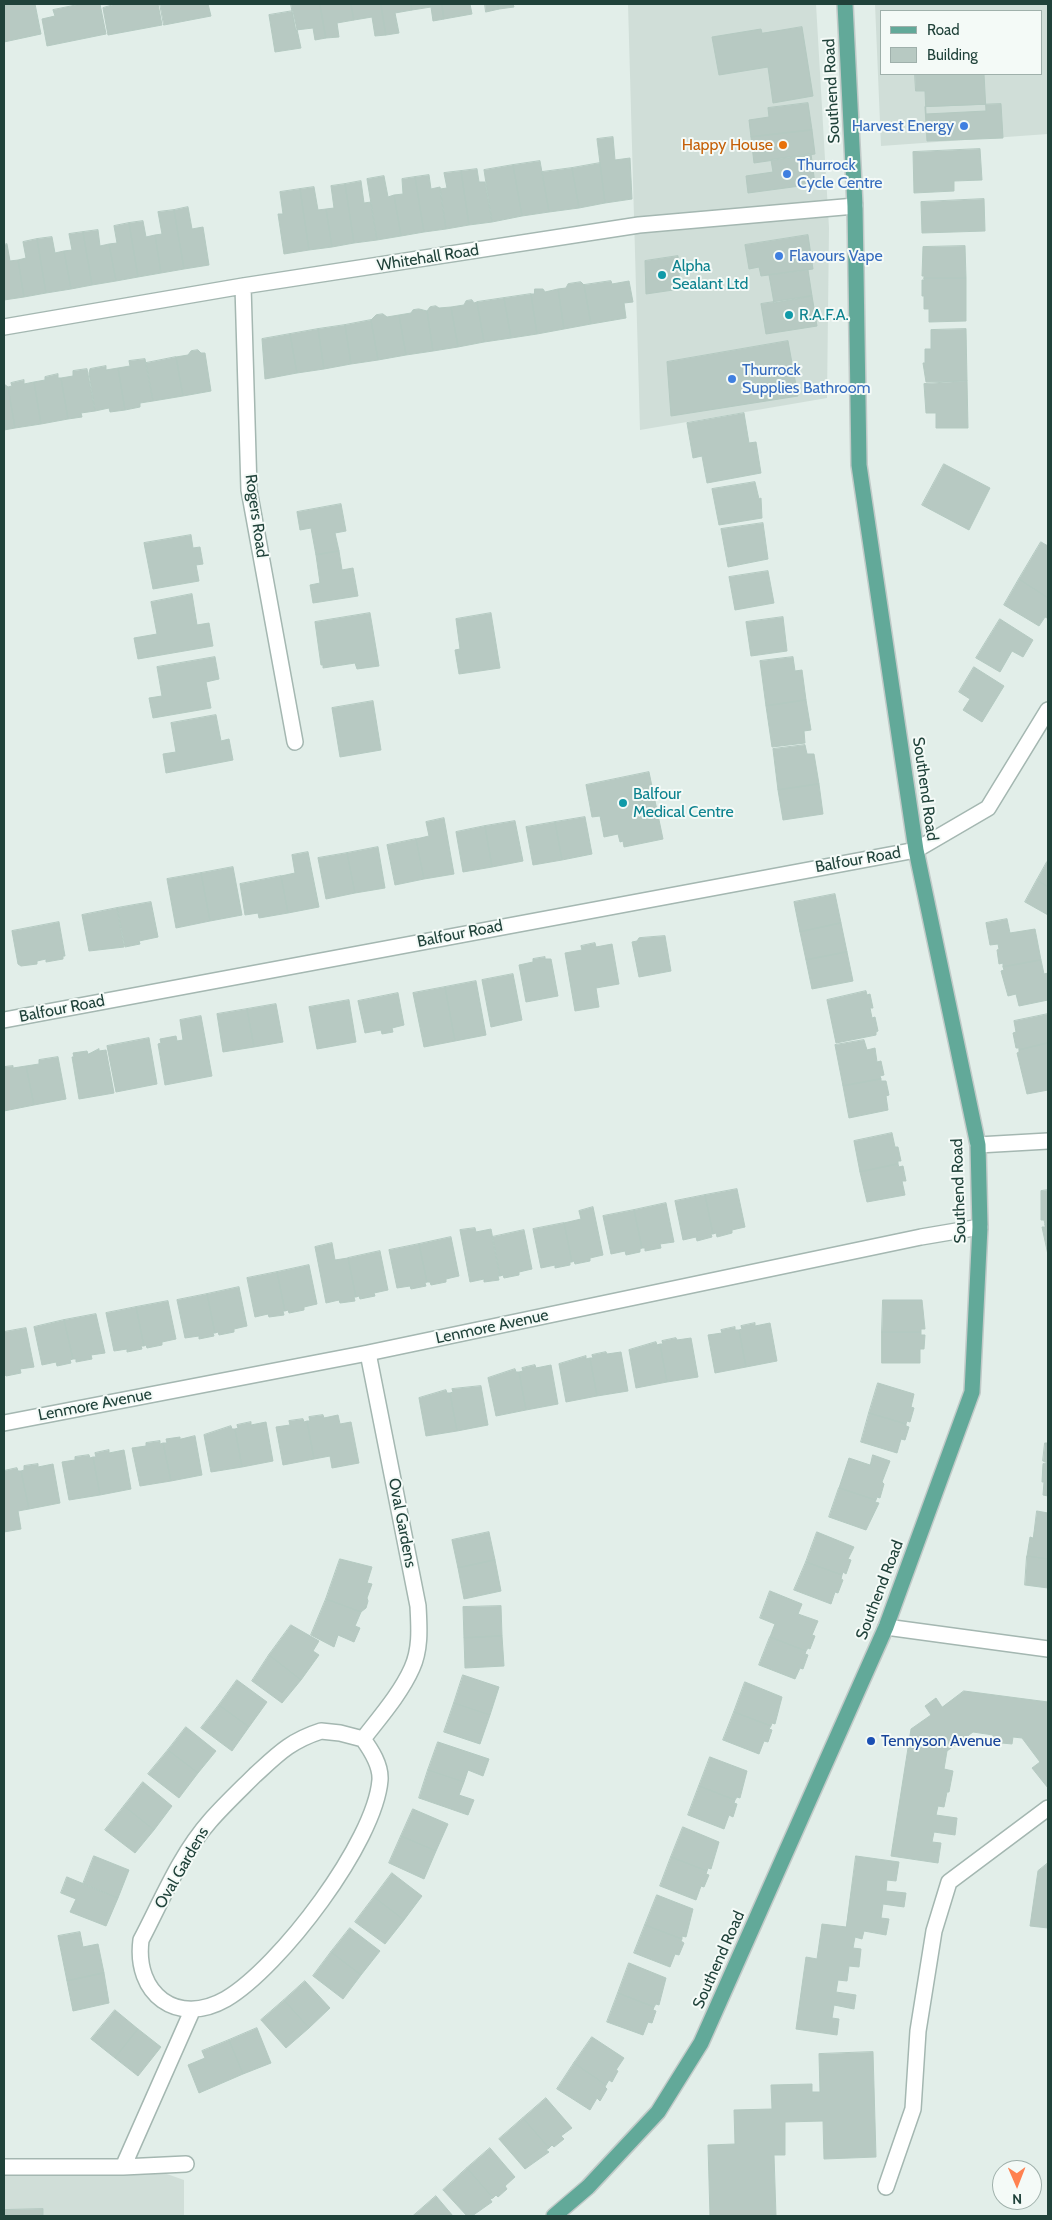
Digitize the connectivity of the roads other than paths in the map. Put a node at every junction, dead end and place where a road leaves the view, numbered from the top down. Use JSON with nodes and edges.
{"nodes":[{"id":1,"x":845,"y":4,"type":"edge"},
{"id":2,"x":855,"y":206,"type":"junction"},
{"id":3,"x":243,"y":286,"type":"junction"},
{"id":4,"x":4,"y":327,"type":"edge"},
{"id":5,"x":1048,"y":710,"type":"edge"},
{"id":6,"x":295,"y":742,"type":"dead end"},
{"id":7,"x":916,"y":850,"type":"junction"},
{"id":8,"x":4,"y":1020,"type":"edge"},
{"id":9,"x":1048,"y":1141,"type":"edge"},
{"id":10,"x":978,"y":1145,"type":"junction"},
{"id":11,"x":980,"y":1227,"type":"junction"},
{"id":12,"x":368,"y":1353,"type":"junction"},
{"id":13,"x":4,"y":1423,"type":"edge"},
{"id":14,"x":886,"y":1627,"type":"junction"},
{"id":15,"x":1048,"y":1649,"type":"edge"},
{"id":16,"x":363,"y":1739,"type":"junction"},
{"id":17,"x":1048,"y":1808,"type":"edge"},
{"id":18,"x":192,"y":2011,"type":"junction"},
{"id":19,"x":186,"y":2164,"type":"dead end"},
{"id":20,"x":4,"y":2167,"type":"edge"},
{"id":21,"x":123,"y":2167,"type":"junction"},
{"id":22,"x":886,"y":2187,"type":"dead end"},
{"id":23,"x":554,"y":2216,"type":"edge"}],
"edges":[{"from":1,"to":2,"type":"main road","name":"Southend Road"},
{"from":2,"to":3,"type":"street","name":"Whitehall Road"},
{"from":2,"to":7,"type":"main road","name":"Southend Road"},
{"from":3,"to":4,"type":"street","name":"Whitehall Road"},
{"from":3,"to":6,"type":"street","name":"Rogers Road"},
{"from":5,"to":7,"type":"street","name":"Balfour Road"},
{"from":7,"to":8,"type":"street","name":"Balfour Road"},
{"from":7,"to":10,"type":"main road","name":"Southend Road"},
{"from":9,"to":10,"type":"street"},
{"from":10,"to":11,"type":"main road","name":"Southend Road"},
{"from":11,"to":12,"type":"street","name":"Lenmore Avenue"},
{"from":11,"to":14,"type":"main road","name":"Southend Road"},
{"from":12,"to":13,"type":"street","name":"Lenmore Avenue"},
{"from":12,"to":16,"type":"street","name":"Oval Gardens"},
{"from":14,"to":15,"type":"street"},
{"from":14,"to":23,"type":"main road","name":"Southend Road"},
{"from":16,"to":18,"type":"street"},
{"from":16,"to":18,"type":"street","name":"Oval Gardens"},
{"from":17,"to":22,"type":"street"},
{"from":18,"to":21,"type":"street"},
{"from":19,"to":21,"type":"street"},
{"from":20,"to":21,"type":"street"}]}
